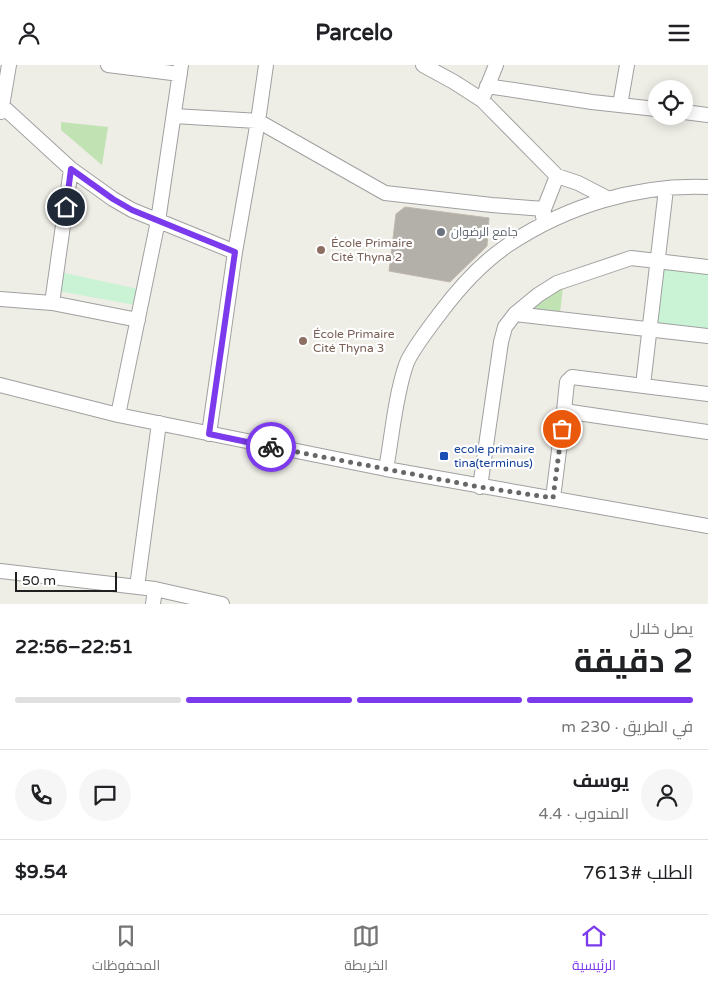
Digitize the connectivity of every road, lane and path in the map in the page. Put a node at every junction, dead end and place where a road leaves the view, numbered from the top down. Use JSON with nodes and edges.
{"nodes":[{"id":1,"x":9,"y":65,"type":"edge"},
{"id":2,"x":108,"y":65,"type":"edge"},
{"id":3,"x":266,"y":65,"type":"edge"},
{"id":4,"x":423,"y":65,"type":"edge"},
{"id":5,"x":496,"y":65,"type":"edge"},
{"id":6,"x":627,"y":65,"type":"edge"},
{"id":7,"x":181,"y":69,"type":"edge"},
{"id":8,"x":487,"y":86,"type":"junction"},
{"id":9,"x":482,"y":100,"type":"junction"},
{"id":10,"x":620,"y":105,"type":"junction"},
{"id":11,"x":1,"y":108,"type":"edge"},
{"id":12,"x":648,"y":108,"type":"edge"},
{"id":13,"x":693,"y":113,"type":"edge"},
{"id":14,"x":708,"y":115,"type":"edge"},
{"id":15,"x":174,"y":116,"type":"junction"},
{"id":16,"x":258,"y":121,"type":"junction"},
{"id":17,"x":71,"y":169,"type":"junction"},
{"id":18,"x":557,"y":176,"type":"junction"},
{"id":19,"x":578,"y":183,"type":"junction"},
{"id":20,"x":708,"y":187,"type":"edge"},
{"id":21,"x":666,"y":189,"type":"junction"},
{"id":22,"x":609,"y":199,"type":"junction"},
{"id":23,"x":581,"y":208,"type":"junction"},
{"id":24,"x":544,"y":209,"type":"junction"},
{"id":25,"x":158,"y":221,"type":"junction"},
{"id":26,"x":542,"y":224,"type":"junction"},
{"id":27,"x":235,"y":252,"type":"junction"},
{"id":28,"x":657,"y":261,"type":"junction"},
{"id":29,"x":708,"y":267,"type":"edge"},
{"id":30,"x":0,"y":299,"type":"edge"},
{"id":31,"x":52,"y":303,"type":"junction"},
{"id":32,"x":515,"y":313,"type":"junction"},
{"id":33,"x":138,"y":320,"type":"junction"},
{"id":34,"x":650,"y":329,"type":"junction"},
{"id":35,"x":708,"y":336,"type":"edge"},
{"id":36,"x":0,"y":385,"type":"edge"},
{"id":37,"x":642,"y":385,"type":"junction"},
{"id":38,"x":708,"y":394,"type":"edge"},
{"id":39,"x":564,"y":411,"type":"junction"},
{"id":40,"x":118,"y":415,"type":"junction"},
{"id":41,"x":158,"y":423,"type":"junction"},
{"id":42,"x":708,"y":432,"type":"edge"},
{"id":43,"x":209,"y":434,"type":"junction"},
{"id":44,"x":386,"y":469,"type":"junction"},
{"id":45,"x":480,"y":487,"type":"junction"},
{"id":46,"x":553,"y":498,"type":"junction"},
{"id":47,"x":708,"y":526,"type":"edge"},
{"id":48,"x":0,"y":571,"type":"edge"},
{"id":49,"x":137,"y":587,"type":"junction"},
{"id":50,"x":155,"y":589,"type":"junction"},
{"id":51,"x":153,"y":604,"type":"edge"},
{"id":52,"x":222,"y":604,"type":"edge"}],
"edges":[{"from":1,"to":11,"type":"street"},
{"from":2,"to":7,"type":"street"},
{"from":3,"to":16,"type":"street"},
{"from":4,"to":9,"type":"street"},
{"from":5,"to":8,"type":"street"},
{"from":6,"to":10,"type":"street"},
{"from":7,"to":15,"type":"street"},
{"from":8,"to":9,"type":"street"},
{"from":8,"to":10,"type":"street"},
{"from":9,"to":18,"type":"street"},
{"from":10,"to":12,"type":"street"},
{"from":11,"to":17,"type":"street"},
{"from":13,"to":14,"type":"street"},
{"from":15,"to":16,"type":"street"},
{"from":15,"to":25,"type":"street"},
{"from":16,"to":24,"type":"street"},
{"from":16,"to":27,"type":"street"},
{"from":17,"to":25,"type":"street"},
{"from":17,"to":31,"type":"street"},
{"from":18,"to":19,"type":"street"},
{"from":18,"to":24,"type":"street"},
{"from":19,"to":22,"type":"street"},
{"from":19,"to":23,"type":"street"},
{"from":20,"to":21,"type":"street"},
{"from":21,"to":22,"type":"street"},
{"from":21,"to":28,"type":"street"},
{"from":22,"to":23,"type":"street"},
{"from":23,"to":26,"type":"street"},
{"from":24,"to":26,"type":"street"},
{"from":25,"to":27,"type":"street"},
{"from":25,"to":33,"type":"street"},
{"from":26,"to":44,"type":"street"},
{"from":27,"to":43,"type":"street"},
{"from":28,"to":29,"type":"street"},
{"from":28,"to":32,"type":"street"},
{"from":28,"to":34,"type":"street"},
{"from":30,"to":31,"type":"street"},
{"from":31,"to":33,"type":"street"},
{"from":32,"to":34,"type":"street"},
{"from":32,"to":45,"type":"street"},
{"from":33,"to":40,"type":"street"},
{"from":34,"to":35,"type":"street"},
{"from":34,"to":37,"type":"street"},
{"from":36,"to":40,"type":"street"},
{"from":37,"to":38,"type":"street"},
{"from":37,"to":39,"type":"street"},
{"from":39,"to":42,"type":"street"},
{"from":39,"to":46,"type":"street"},
{"from":40,"to":41,"type":"street"},
{"from":41,"to":43,"type":"street"},
{"from":41,"to":49,"type":"street"},
{"from":43,"to":44,"type":"street"},
{"from":44,"to":45,"type":"street"},
{"from":45,"to":46,"type":"street"},
{"from":46,"to":47,"type":"street"},
{"from":48,"to":49,"type":"street"},
{"from":49,"to":50,"type":"street"},
{"from":50,"to":51,"type":"street"},
{"from":50,"to":52,"type":"street"}]}
